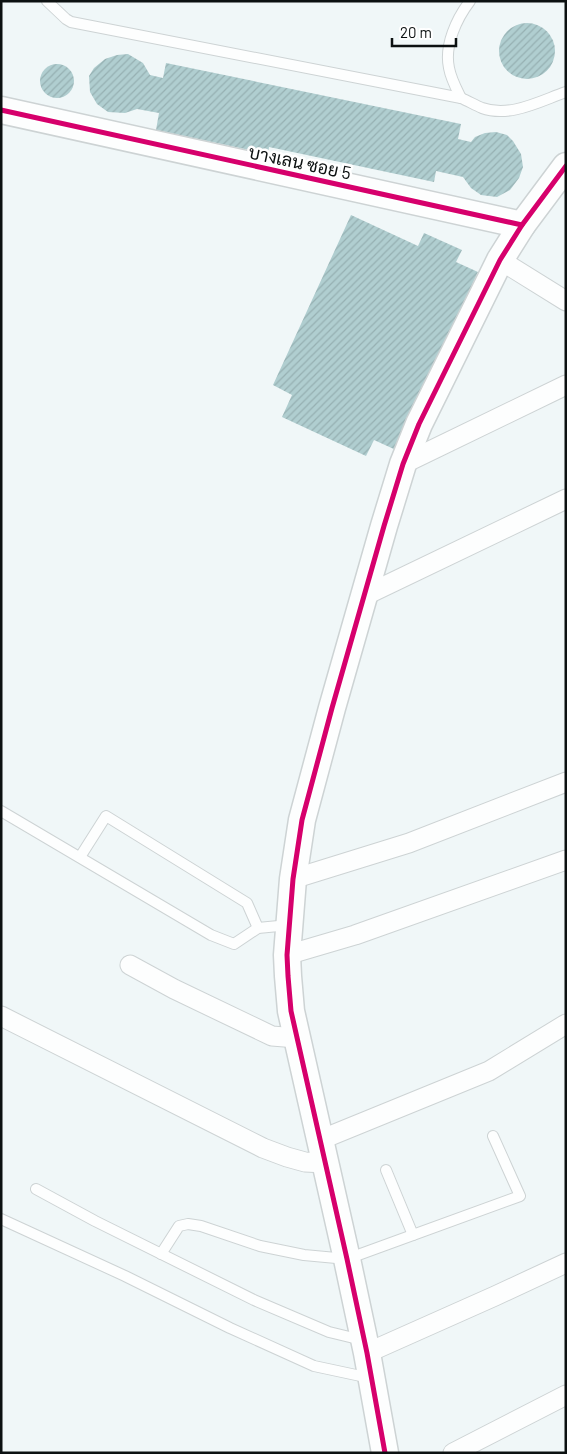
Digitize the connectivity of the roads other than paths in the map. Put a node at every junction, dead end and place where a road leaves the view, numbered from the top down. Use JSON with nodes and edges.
{"nodes":[{"id":1,"x":47,"y":1,"type":"edge"},
{"id":2,"x":470,"y":1,"type":"edge"},
{"id":3,"x":566,"y":92,"type":"edge"},
{"id":4,"x":461,"y":98,"type":"junction"},
{"id":5,"x":1,"y":110,"type":"edge"},
{"id":6,"x":566,"y":166,"type":"edge"},
{"id":7,"x":522,"y":225,"type":"junction"},
{"id":8,"x":500,"y":260,"type":"junction"},
{"id":9,"x":566,"y":301,"type":"edge"},
{"id":10,"x":566,"y":385,"type":"edge"},
{"id":11,"x":403,"y":464,"type":"junction"},
{"id":12,"x":566,"y":499,"type":"edge"},
{"id":13,"x":364,"y":596,"type":"junction"},
{"id":14,"x":566,"y":782,"type":"edge"},
{"id":15,"x":1,"y":811,"type":"edge"},
{"id":16,"x":80,"y":857,"type":"junction"},
{"id":17,"x":566,"y":860,"type":"edge"},
{"id":18,"x":293,"y":879,"type":"junction"},
{"id":19,"x":290,"y":924,"type":"junction"},
{"id":20,"x":258,"y":928,"type":"junction"},
{"id":21,"x":288,"y":955,"type":"junction"},
{"id":22,"x":130,"y":965,"type":"dead end"},
{"id":23,"x":1,"y":1016,"type":"edge"},
{"id":24,"x":566,"y":1024,"type":"edge"},
{"id":25,"x":297,"y":1038,"type":"junction"},
{"id":26,"x":493,"y":1136,"type":"dead end"},
{"id":27,"x":323,"y":1152,"type":"junction"},
{"id":28,"x":386,"y":1170,"type":"dead end"},
{"id":29,"x":36,"y":1189,"type":"dead end"},
{"id":30,"x":1,"y":1219,"type":"edge"},
{"id":31,"x":413,"y":1235,"type":"junction"},
{"id":32,"x":161,"y":1254,"type":"junction"},
{"id":33,"x":347,"y":1259,"type":"junction"},
{"id":34,"x":566,"y":1263,"type":"edge"},
{"id":35,"x":365,"y":1346,"type":"junction"},
{"id":36,"x":370,"y":1378,"type":"junction"},
{"id":37,"x":566,"y":1395,"type":"edge"},
{"id":38,"x":385,"y":1453,"type":"edge"},
{"id":39,"x":452,"y":1453,"type":"edge"}],
"edges":[{"from":1,"to":4,"type":"lane"},
{"from":2,"to":4,"type":"lane"},
{"from":3,"to":4,"type":"lane"},
{"from":5,"to":7,"type":"street","name":"บางเลน ซอย 5"},
{"from":6,"to":7,"type":"street"},
{"from":7,"to":8,"type":"street"},
{"from":8,"to":9,"type":"street"},
{"from":8,"to":11,"type":"street"},
{"from":10,"to":11,"type":"street"},
{"from":11,"to":13,"type":"street"},
{"from":12,"to":13,"type":"street"},
{"from":13,"to":18,"type":"street"},
{"from":14,"to":18,"type":"street"},
{"from":15,"to":16,"type":"lane"},
{"from":16,"to":20,"type":"lane"},
{"from":16,"to":20,"type":"lane"},
{"from":17,"to":21,"type":"street"},
{"from":18,"to":19,"type":"street"},
{"from":19,"to":20,"type":"lane"},
{"from":19,"to":21,"type":"street"},
{"from":21,"to":25,"type":"street"},
{"from":22,"to":25,"type":"street"},
{"from":23,"to":27,"type":"street"},
{"from":24,"to":27,"type":"street"},
{"from":25,"to":27,"type":"street"},
{"from":26,"to":31,"type":"lane"},
{"from":27,"to":33,"type":"street"},
{"from":28,"to":31,"type":"lane"},
{"from":29,"to":32,"type":"lane"},
{"from":30,"to":36,"type":"lane"},
{"from":31,"to":33,"type":"lane"},
{"from":32,"to":33,"type":"lane"},
{"from":32,"to":35,"type":"lane"},
{"from":33,"to":35,"type":"street"},
{"from":34,"to":35,"type":"street"},
{"from":35,"to":36,"type":"street"},
{"from":36,"to":38,"type":"street"},
{"from":37,"to":39,"type":"street"}]}
